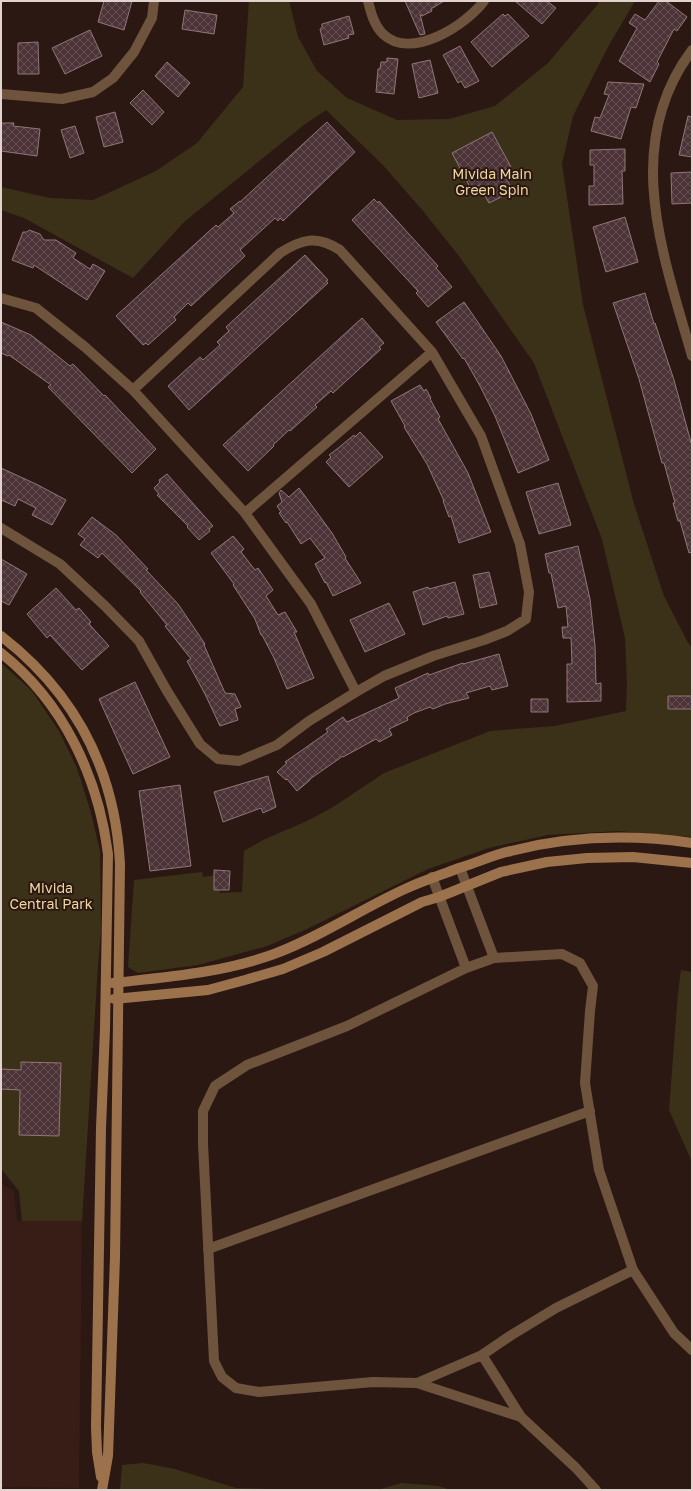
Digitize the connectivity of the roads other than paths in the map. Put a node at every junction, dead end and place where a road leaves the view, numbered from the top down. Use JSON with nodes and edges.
{"nodes":[{"id":1,"x":154,"y":1,"type":"edge"},
{"id":2,"x":368,"y":1,"type":"edge"},
{"id":3,"x":484,"y":1,"type":"edge"},
{"id":4,"x":692,"y":50,"type":"edge"},
{"id":5,"x":1,"y":94,"type":"edge"},
{"id":6,"x":1,"y":298,"type":"edge"},
{"id":7,"x":432,"y":352,"type":"junction"},
{"id":8,"x":692,"y":356,"type":"edge"},
{"id":9,"x":132,"y":390,"type":"junction"},
{"id":10,"x":245,"y":513,"type":"junction"},
{"id":11,"x":1,"y":528,"type":"edge"},
{"id":12,"x":1,"y":636,"type":"edge"},
{"id":13,"x":1,"y":653,"type":"edge"},
{"id":14,"x":356,"y":692,"type":"junction"},
{"id":15,"x":692,"y":843,"type":"edge"},
{"id":16,"x":692,"y":863,"type":"edge"},
{"id":17,"x":460,"y":868,"type":"junction"},
{"id":18,"x":432,"y":878,"type":"junction"},
{"id":19,"x":466,"y":885,"type":"junction"},
{"id":20,"x":439,"y":897,"type":"junction"},
{"id":21,"x":494,"y":958,"type":"junction"},
{"id":22,"x":466,"y":968,"type":"junction"},
{"id":23,"x":119,"y":982,"type":"junction"},
{"id":24,"x":106,"y":984,"type":"junction"},
{"id":25,"x":119,"y":998,"type":"junction"},
{"id":26,"x":106,"y":999,"type":"junction"},
{"id":27,"x":590,"y":1111,"type":"junction"},
{"id":28,"x":208,"y":1249,"type":"junction"},
{"id":29,"x":633,"y":1270,"type":"junction"},
{"id":30,"x":692,"y":1350,"type":"edge"},
{"id":31,"x":482,"y":1355,"type":"junction"},
{"id":32,"x":111,"y":1377,"type":"junction"},
{"id":33,"x":97,"y":1378,"type":"junction"},
{"id":34,"x":417,"y":1383,"type":"junction"},
{"id":35,"x":521,"y":1417,"type":"junction"},
{"id":36,"x":102,"y":1488,"type":"edge"},
{"id":37,"x":596,"y":1490,"type":"edge"}],
"edges":[{"from":1,"to":5,"type":"street"},
{"from":2,"to":3,"type":"street"},
{"from":4,"to":8,"type":"street"},
{"from":6,"to":9,"type":"street"},
{"from":7,"to":9,"type":"street"},
{"from":7,"to":10,"type":"street"},
{"from":7,"to":14,"type":"street"},
{"from":9,"to":10,"type":"street"},
{"from":10,"to":14,"type":"street"},
{"from":11,"to":14,"type":"street"},
{"from":12,"to":23,"type":"street"},
{"from":13,"to":24,"type":"street"},
{"from":15,"to":17,"type":"street"},
{"from":16,"to":19,"type":"street"},
{"from":17,"to":18,"type":"street"},
{"from":17,"to":19,"type":"street"},
{"from":18,"to":20,"type":"street"},
{"from":18,"to":23,"type":"street"},
{"from":19,"to":20,"type":"street"},
{"from":19,"to":21,"type":"street"},
{"from":20,"to":22,"type":"street"},
{"from":20,"to":25,"type":"street"},
{"from":21,"to":22,"type":"street"},
{"from":21,"to":27,"type":"street"},
{"from":22,"to":28,"type":"street"},
{"from":23,"to":24,"type":"street"},
{"from":23,"to":25,"type":"street"},
{"from":24,"to":26,"type":"street"},
{"from":25,"to":26,"type":"street"},
{"from":25,"to":32,"type":"street"},
{"from":26,"to":33,"type":"street"},
{"from":27,"to":28,"type":"street"},
{"from":27,"to":29,"type":"street"},
{"from":28,"to":34,"type":"street"},
{"from":29,"to":30,"type":"street"},
{"from":29,"to":31,"type":"street"},
{"from":31,"to":34,"type":"street"},
{"from":31,"to":35,"type":"street"},
{"from":32,"to":33,"type":"street"},
{"from":32,"to":36,"type":"street"},
{"from":33,"to":36,"type":"street"},
{"from":34,"to":35,"type":"street"},
{"from":35,"to":37,"type":"street"}]}
